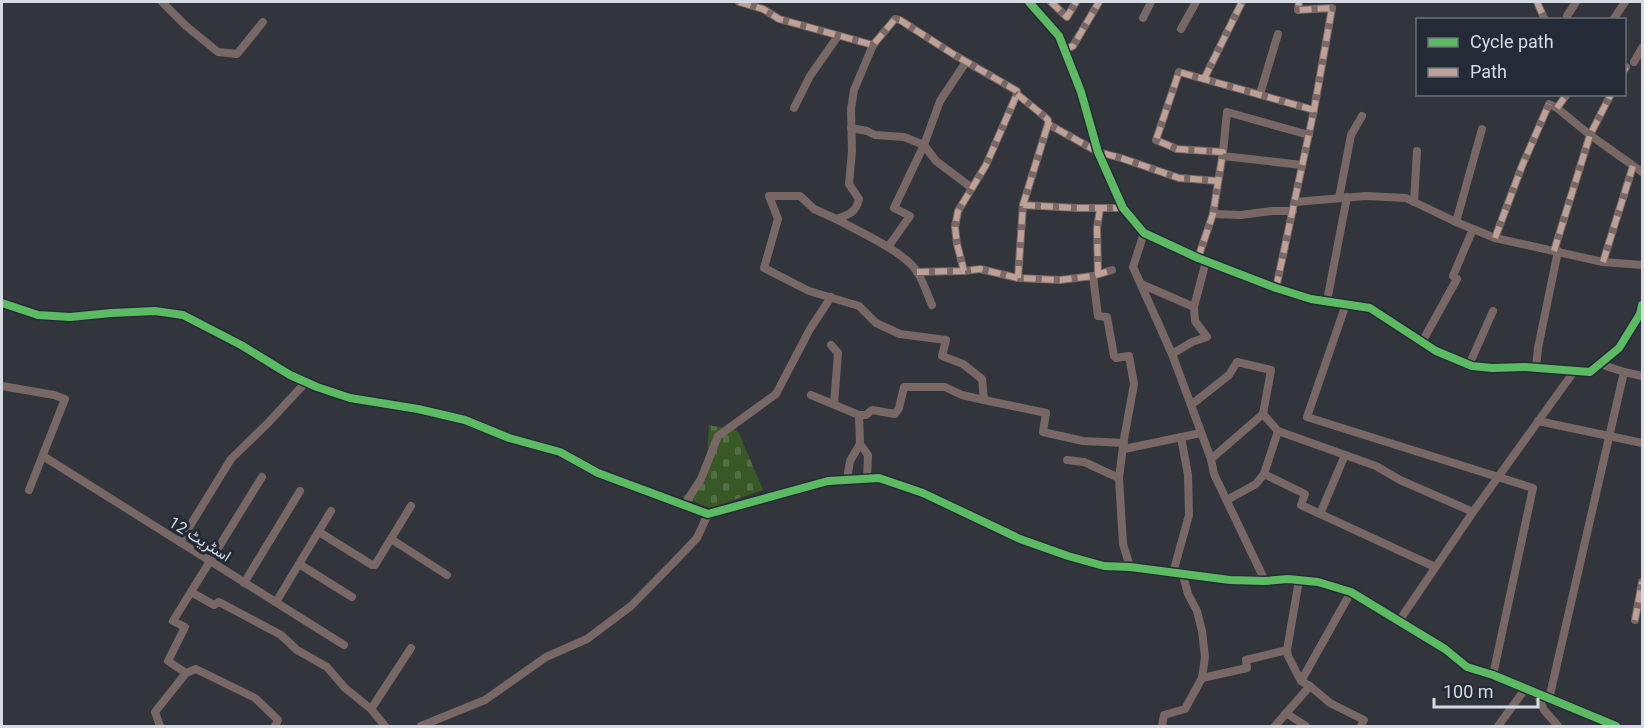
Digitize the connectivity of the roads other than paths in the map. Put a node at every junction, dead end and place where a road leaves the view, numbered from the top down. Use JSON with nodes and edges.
{"nodes":[{"id":1,"x":162,"y":2,"type":"edge"},
{"id":2,"x":739,"y":2,"type":"edge"},
{"id":3,"x":1029,"y":2,"type":"edge"},
{"id":4,"x":1051,"y":2,"type":"edge"},
{"id":5,"x":1076,"y":2,"type":"edge"},
{"id":6,"x":1099,"y":2,"type":"edge"},
{"id":7,"x":1151,"y":2,"type":"edge"},
{"id":8,"x":1196,"y":2,"type":"edge"},
{"id":9,"x":1242,"y":2,"type":"edge"},
{"id":10,"x":1299,"y":2,"type":"edge"},
{"id":11,"x":1537,"y":2,"type":"edge"},
{"id":12,"x":1576,"y":2,"type":"edge"},
{"id":13,"x":1625,"y":2,"type":"edge"},
{"id":14,"x":1567,"y":16,"type":"dead end"},
{"id":15,"x":1143,"y":18,"type":"dead end"},
{"id":16,"x":1544,"y":18,"type":"edge"},
{"id":17,"x":1614,"y":18,"type":"edge"},
{"id":18,"x":263,"y":22,"type":"dead end"},
{"id":19,"x":1181,"y":29,"type":"dead end"},
{"id":20,"x":1278,"y":34,"type":"dead end"},
{"id":21,"x":838,"y":36,"type":"junction"},
{"id":22,"x":873,"y":45,"type":"junction"},
{"id":23,"x":1642,"y":48,"type":"edge"},
{"id":24,"x":1064,"y":50,"type":"junction"},
{"id":25,"x":966,"y":62,"type":"junction"},
{"id":26,"x":1634,"y":62,"type":"dead end"},
{"id":27,"x":1204,"y":79,"type":"junction"},
{"id":28,"x":1017,"y":94,"type":"junction"},
{"id":29,"x":1260,"y":94,"type":"junction"},
{"id":30,"x":1565,"y":96,"type":"edge"},
{"id":31,"x":1610,"y":96,"type":"edge"},
{"id":32,"x":794,"y":108,"type":"dead end"},
{"id":33,"x":1557,"y":108,"type":"junction"},
{"id":34,"x":1314,"y":110,"type":"junction"},
{"id":35,"x":1362,"y":116,"type":"dead end"},
{"id":36,"x":1048,"y":124,"type":"junction"},
{"id":37,"x":851,"y":128,"type":"junction"},
{"id":38,"x":1482,"y":129,"type":"dead end"},
{"id":39,"x":1309,"y":135,"type":"junction"},
{"id":40,"x":1590,"y":135,"type":"junction"},
{"id":41,"x":924,"y":145,"type":"junction"},
{"id":42,"x":1417,"y":151,"type":"dead end"},
{"id":43,"x":1098,"y":152,"type":"junction"},
{"id":44,"x":1223,"y":154,"type":"junction"},
{"id":45,"x":1302,"y":165,"type":"junction"},
{"id":46,"x":1633,"y":166,"type":"junction"},
{"id":47,"x":1642,"y":172,"type":"edge"},
{"id":48,"x":1218,"y":181,"type":"junction"},
{"id":49,"x":972,"y":188,"type":"junction"},
{"id":50,"x":1343,"y":198,"type":"junction"},
{"id":51,"x":1295,"y":202,"type":"junction"},
{"id":52,"x":1414,"y":202,"type":"junction"},
{"id":53,"x":1023,"y":205,"type":"junction"},
{"id":54,"x":1100,"y":208,"type":"junction"},
{"id":55,"x":1123,"y":208,"type":"junction"},
{"id":56,"x":1293,"y":212,"type":"junction"},
{"id":57,"x":1214,"y":214,"type":"junction"},
{"id":58,"x":836,"y":219,"type":"junction"},
{"id":59,"x":1456,"y":222,"type":"junction"},
{"id":60,"x":1473,"y":230,"type":"junction"},
{"id":61,"x":1144,"y":233,"type":"junction"},
{"id":62,"x":1495,"y":238,"type":"junction"},
{"id":63,"x":888,"y":247,"type":"junction"},
{"id":64,"x":1556,"y":251,"type":"junction"},
{"id":65,"x":1202,"y":259,"type":"junction"},
{"id":66,"x":1603,"y":262,"type":"junction"},
{"id":67,"x":1642,"y":265,"type":"edge"},
{"id":68,"x":1112,"y":270,"type":"dead end"},
{"id":69,"x":917,"y":272,"type":"junction"},
{"id":70,"x":964,"y":272,"type":"junction"},
{"id":71,"x":1096,"y":275,"type":"junction"},
{"id":72,"x":1018,"y":278,"type":"junction"},
{"id":73,"x":1141,"y":284,"type":"junction"},
{"id":74,"x":1276,"y":288,"type":"junction"},
{"id":75,"x":831,"y":297,"type":"junction"},
{"id":76,"x":1327,"y":301,"type":"junction"},
{"id":77,"x":2,"y":303,"type":"edge"},
{"id":78,"x":1346,"y":304,"type":"junction"},
{"id":79,"x":933,"y":305,"type":"dead end"},
{"id":80,"x":1642,"y":305,"type":"edge"},
{"id":81,"x":1194,"y":307,"type":"junction"},
{"id":82,"x":1493,"y":311,"type":"dead end"},
{"id":83,"x":1422,"y":342,"type":"junction"},
{"id":84,"x":831,"y":345,"type":"dead end"},
{"id":85,"x":1172,"y":354,"type":"junction"},
{"id":86,"x":1600,"y":364,"type":"junction"},
{"id":87,"x":1469,"y":365,"type":"junction"},
{"id":88,"x":1536,"y":368,"type":"junction"},
{"id":89,"x":1575,"y":370,"type":"junction"},
{"id":90,"x":1624,"y":372,"type":"junction"},
{"id":91,"x":1642,"y":376,"type":"edge"},
{"id":92,"x":306,"y":382,"type":"junction"},
{"id":93,"x":2,"y":386,"type":"edge"},
{"id":94,"x":811,"y":395,"type":"dead end"},
{"id":95,"x":984,"y":400,"type":"junction"},
{"id":96,"x":834,"y":404,"type":"junction"},
{"id":97,"x":1191,"y":405,"type":"junction"},
{"id":98,"x":1263,"y":414,"type":"junction"},
{"id":99,"x":859,"y":415,"type":"junction"},
{"id":100,"x":1538,"y":422,"type":"junction"},
{"id":101,"x":1278,"y":431,"type":"junction"},
{"id":102,"x":1201,"y":433,"type":"junction"},
{"id":103,"x":1609,"y":436,"type":"junction"},
{"id":104,"x":1181,"y":437,"type":"junction"},
{"id":105,"x":1642,"y":443,"type":"edge"},
{"id":106,"x":860,"y":444,"type":"junction"},
{"id":107,"x":1124,"y":446,"type":"junction"},
{"id":108,"x":1345,"y":455,"type":"junction"},
{"id":109,"x":43,"y":456,"type":"junction"},
{"id":110,"x":1211,"y":459,"type":"junction"},
{"id":111,"x":1067,"y":460,"type":"dead end"},
{"id":112,"x":1264,"y":474,"type":"junction"},
{"id":113,"x":1498,"y":476,"type":"junction"},
{"id":114,"x":262,"y":477,"type":"dead end"},
{"id":115,"x":867,"y":478,"type":"junction"},
{"id":116,"x":1119,"y":478,"type":"junction"},
{"id":117,"x":848,"y":479,"type":"junction"},
{"id":118,"x":29,"y":490,"type":"dead end"},
{"id":119,"x":300,"y":491,"type":"dead end"},
{"id":120,"x":1227,"y":500,"type":"junction"},
{"id":121,"x":684,"y":505,"type":"junction"},
{"id":122,"x":411,"y":506,"type":"dead end"},
{"id":123,"x":331,"y":511,"type":"dead end"},
{"id":124,"x":1473,"y":512,"type":"junction"},
{"id":125,"x":708,"y":514,"type":"junction"},
{"id":126,"x":1320,"y":514,"type":"junction"},
{"id":127,"x":319,"y":532,"type":"junction"},
{"id":128,"x":392,"y":539,"type":"junction"},
{"id":129,"x":180,"y":542,"type":"junction"},
{"id":130,"x":210,"y":561,"type":"junction"},
{"id":131,"x":299,"y":564,"type":"junction"},
{"id":132,"x":1130,"y":567,"type":"junction"},
{"id":133,"x":1435,"y":567,"type":"junction"},
{"id":134,"x":1178,"y":574,"type":"junction"},
{"id":135,"x":447,"y":575,"type":"dead end"},
{"id":136,"x":1299,"y":580,"type":"junction"},
{"id":137,"x":1265,"y":581,"type":"junction"},
{"id":138,"x":1642,"y":582,"type":"edge"},
{"id":139,"x":244,"y":583,"type":"junction"},
{"id":140,"x":191,"y":592,"type":"junction"},
{"id":141,"x":1351,"y":592,"type":"junction"},
{"id":142,"x":352,"y":597,"type":"dead end"},
{"id":143,"x":276,"y":602,"type":"junction"},
{"id":144,"x":1635,"y":620,"type":"dead end"},
{"id":145,"x":1399,"y":621,"type":"junction"},
{"id":146,"x":344,"y":645,"type":"dead end"},
{"id":147,"x":411,"y":648,"type":"dead end"},
{"id":148,"x":1287,"y":650,"type":"junction"},
{"id":149,"x":186,"y":674,"type":"junction"},
{"id":150,"x":1492,"y":675,"type":"junction"},
{"id":151,"x":1202,"y":678,"type":"junction"},
{"id":152,"x":1301,"y":681,"type":"junction"},
{"id":153,"x":1310,"y":686,"type":"junction"},
{"id":154,"x":1525,"y":689,"type":"junction"},
{"id":155,"x":1537,"y":694,"type":"junction"},
{"id":156,"x":1549,"y":699,"type":"junction"},
{"id":157,"x":371,"y":709,"type":"junction"},
{"id":158,"x":1286,"y":713,"type":"junction"},
{"id":159,"x":160,"y":726,"type":"edge"},
{"id":160,"x":275,"y":726,"type":"edge"},
{"id":161,"x":385,"y":726,"type":"edge"},
{"id":162,"x":421,"y":726,"type":"edge"},
{"id":163,"x":1162,"y":726,"type":"edge"},
{"id":164,"x":1275,"y":726,"type":"edge"},
{"id":165,"x":1306,"y":726,"type":"edge"},
{"id":166,"x":1361,"y":726,"type":"edge"},
{"id":167,"x":1498,"y":726,"type":"edge"},
{"id":168,"x":1557,"y":726,"type":"edge"},
{"id":169,"x":1616,"y":726,"type":"edge"}],
"edges":[{"from":1,"to":18,"type":"street"},
{"from":2,"to":21,"type":"street"},
{"from":3,"to":24,"type":"street"},
{"from":4,"to":5,"type":"street"},
{"from":6,"to":24,"type":"street"},
{"from":7,"to":15,"type":"street"},
{"from":8,"to":19,"type":"street"},
{"from":9,"to":27,"type":"street"},
{"from":10,"to":34,"type":"street"},
{"from":11,"to":16,"type":"street"},
{"from":12,"to":14,"type":"street"},
{"from":13,"to":17,"type":"street"},
{"from":20,"to":29,"type":"street"},
{"from":21,"to":22,"type":"street"},
{"from":21,"to":32,"type":"street"},
{"from":22,"to":25,"type":"street"},
{"from":22,"to":37,"type":"street"},
{"from":23,"to":26,"type":"street"},
{"from":24,"to":43,"type":"street"},
{"from":25,"to":28,"type":"street"},
{"from":25,"to":41,"type":"street"},
{"from":27,"to":29,"type":"street"},
{"from":27,"to":44,"type":"street"},
{"from":28,"to":36,"type":"street"},
{"from":28,"to":49,"type":"street"},
{"from":29,"to":34,"type":"street"},
{"from":30,"to":33,"type":"street"},
{"from":31,"to":40,"type":"street"},
{"from":33,"to":40,"type":"street"},
{"from":33,"to":62,"type":"street"},
{"from":34,"to":39,"type":"street"},
{"from":35,"to":50,"type":"street"},
{"from":36,"to":43,"type":"street"},
{"from":36,"to":53,"type":"street"},
{"from":37,"to":41,"type":"street"},
{"from":37,"to":58,"type":"street"},
{"from":38,"to":59,"type":"street"},
{"from":39,"to":44,"type":"street"},
{"from":39,"to":45,"type":"street"},
{"from":40,"to":46,"type":"street"},
{"from":40,"to":64,"type":"street"},
{"from":41,"to":49,"type":"street"},
{"from":41,"to":63,"type":"street"},
{"from":42,"to":52,"type":"street"},
{"from":43,"to":48,"type":"street"},
{"from":43,"to":55,"type":"street"},
{"from":44,"to":45,"type":"street"},
{"from":44,"to":48,"type":"street"},
{"from":45,"to":51,"type":"street"},
{"from":46,"to":47,"type":"street"},
{"from":46,"to":66,"type":"street"},
{"from":48,"to":57,"type":"street"},
{"from":49,"to":70,"type":"street"},
{"from":50,"to":51,"type":"street"},
{"from":50,"to":52,"type":"street"},
{"from":50,"to":76,"type":"street"},
{"from":51,"to":56,"type":"street"},
{"from":52,"to":59,"type":"street"},
{"from":53,"to":54,"type":"street"},
{"from":53,"to":72,"type":"street"},
{"from":54,"to":55,"type":"street"},
{"from":54,"to":71,"type":"street"},
{"from":55,"to":61,"type":"street"},
{"from":56,"to":57,"type":"street"},
{"from":56,"to":74,"type":"street"},
{"from":57,"to":65,"type":"street"},
{"from":58,"to":63,"type":"street"},
{"from":58,"to":75,"type":"street"},
{"from":59,"to":60,"type":"street"},
{"from":60,"to":62,"type":"street"},
{"from":60,"to":83,"type":"street"},
{"from":61,"to":65,"type":"street"},
{"from":61,"to":73,"type":"street"},
{"from":62,"to":64,"type":"street"},
{"from":63,"to":69,"type":"street"},
{"from":64,"to":66,"type":"street"},
{"from":64,"to":88,"type":"street"},
{"from":65,"to":74,"type":"street"},
{"from":65,"to":81,"type":"street"},
{"from":66,"to":67,"type":"street"},
{"from":68,"to":71,"type":"street"},
{"from":69,"to":70,"type":"street"},
{"from":69,"to":79,"type":"street"},
{"from":70,"to":72,"type":"street"},
{"from":71,"to":72,"type":"street"},
{"from":71,"to":107,"type":"street"},
{"from":73,"to":81,"type":"street"},
{"from":73,"to":85,"type":"street"},
{"from":74,"to":76,"type":"street"},
{"from":75,"to":95,"type":"street"},
{"from":75,"to":121,"type":"street"},
{"from":76,"to":78,"type":"street"},
{"from":77,"to":92,"type":"street"},
{"from":78,"to":83,"type":"street"},
{"from":78,"to":113,"type":"street"},
{"from":80,"to":86,"type":"street"},
{"from":81,"to":85,"type":"street"},
{"from":82,"to":87,"type":"street"},
{"from":83,"to":87,"type":"street"},
{"from":84,"to":96,"type":"street"},
{"from":85,"to":97,"type":"street"},
{"from":86,"to":89,"type":"street"},
{"from":86,"to":90,"type":"street"},
{"from":87,"to":88,"type":"street"},
{"from":88,"to":89,"type":"street"},
{"from":89,"to":100,"type":"street"},
{"from":90,"to":91,"type":"street"},
{"from":90,"to":103,"type":"street"},
{"from":92,"to":121,"type":"street"},
{"from":92,"to":129,"type":"street"},
{"from":93,"to":109,"type":"street"},
{"from":94,"to":96,"type":"street"},
{"from":95,"to":99,"type":"street"},
{"from":95,"to":107,"type":"street"},
{"from":96,"to":99,"type":"street"},
{"from":97,"to":98,"type":"street"},
{"from":97,"to":102,"type":"street"},
{"from":98,"to":101,"type":"street"},
{"from":98,"to":110,"type":"street"},
{"from":99,"to":106,"type":"street"},
{"from":100,"to":103,"type":"street"},
{"from":100,"to":113,"type":"street"},
{"from":101,"to":108,"type":"street"},
{"from":101,"to":112,"type":"street"},
{"from":102,"to":104,"type":"street"},
{"from":102,"to":110,"type":"street"},
{"from":103,"to":105,"type":"street"},
{"from":103,"to":156,"type":"street"},
{"from":104,"to":107,"type":"street"},
{"from":104,"to":134,"type":"street"},
{"from":106,"to":115,"type":"street"},
{"from":106,"to":117,"type":"street"},
{"from":107,"to":116,"type":"street"},
{"from":108,"to":124,"type":"street"},
{"from":108,"to":126,"type":"street"},
{"from":109,"to":118,"type":"street"},
{"from":109,"to":129,"type":"street","name":"اسٹریٹ 12"},
{"from":110,"to":120,"type":"street"},
{"from":111,"to":116,"type":"street"},
{"from":112,"to":120,"type":"street"},
{"from":112,"to":126,"type":"street"},
{"from":113,"to":124,"type":"street"},
{"from":113,"to":150,"type":"street"},
{"from":114,"to":130,"type":"street"},
{"from":115,"to":117,"type":"street"},
{"from":115,"to":132,"type":"street"},
{"from":116,"to":132,"type":"street"},
{"from":117,"to":125,"type":"street"},
{"from":119,"to":139,"type":"street"},
{"from":120,"to":137,"type":"street"},
{"from":121,"to":125,"type":"street"},
{"from":122,"to":128,"type":"street"},
{"from":123,"to":127,"type":"street"},
{"from":124,"to":133,"type":"street"},
{"from":125,"to":162,"type":"street"},
{"from":126,"to":133,"type":"street"},
{"from":127,"to":128,"type":"street"},
{"from":127,"to":131,"type":"street"},
{"from":128,"to":135,"type":"street"},
{"from":129,"to":130,"type":"street","name":"اسٹریٹ 12"},
{"from":130,"to":139,"type":"street","name":"اسٹریٹ 12"},
{"from":130,"to":140,"type":"street"},
{"from":131,"to":142,"type":"street"},
{"from":131,"to":143,"type":"street"},
{"from":132,"to":134,"type":"street"},
{"from":133,"to":145,"type":"street"},
{"from":134,"to":137,"type":"street"},
{"from":134,"to":151,"type":"street"},
{"from":136,"to":137,"type":"street"},
{"from":136,"to":141,"type":"street"},
{"from":136,"to":148,"type":"street"},
{"from":138,"to":144,"type":"street"},
{"from":139,"to":143,"type":"street","name":"اسٹریٹ 12"},
{"from":140,"to":149,"type":"street"},
{"from":140,"to":157,"type":"street"},
{"from":141,"to":145,"type":"street"},
{"from":141,"to":152,"type":"street"},
{"from":143,"to":146,"type":"street","name":"اسٹریٹ 12"},
{"from":145,"to":150,"type":"street"},
{"from":147,"to":157,"type":"street"},
{"from":148,"to":151,"type":"street"},
{"from":148,"to":152,"type":"street"},
{"from":149,"to":159,"type":"street"},
{"from":149,"to":160,"type":"street"},
{"from":150,"to":154,"type":"street"},
{"from":151,"to":163,"type":"street"},
{"from":152,"to":153,"type":"street"},
{"from":153,"to":158,"type":"street"},
{"from":153,"to":166,"type":"street"},
{"from":154,"to":155,"type":"street"},
{"from":154,"to":167,"type":"street"},
{"from":155,"to":156,"type":"street"},
{"from":155,"to":168,"type":"street"},
{"from":156,"to":169,"type":"street"},
{"from":157,"to":161,"type":"street"},
{"from":158,"to":164,"type":"street"},
{"from":158,"to":165,"type":"street"}]}
